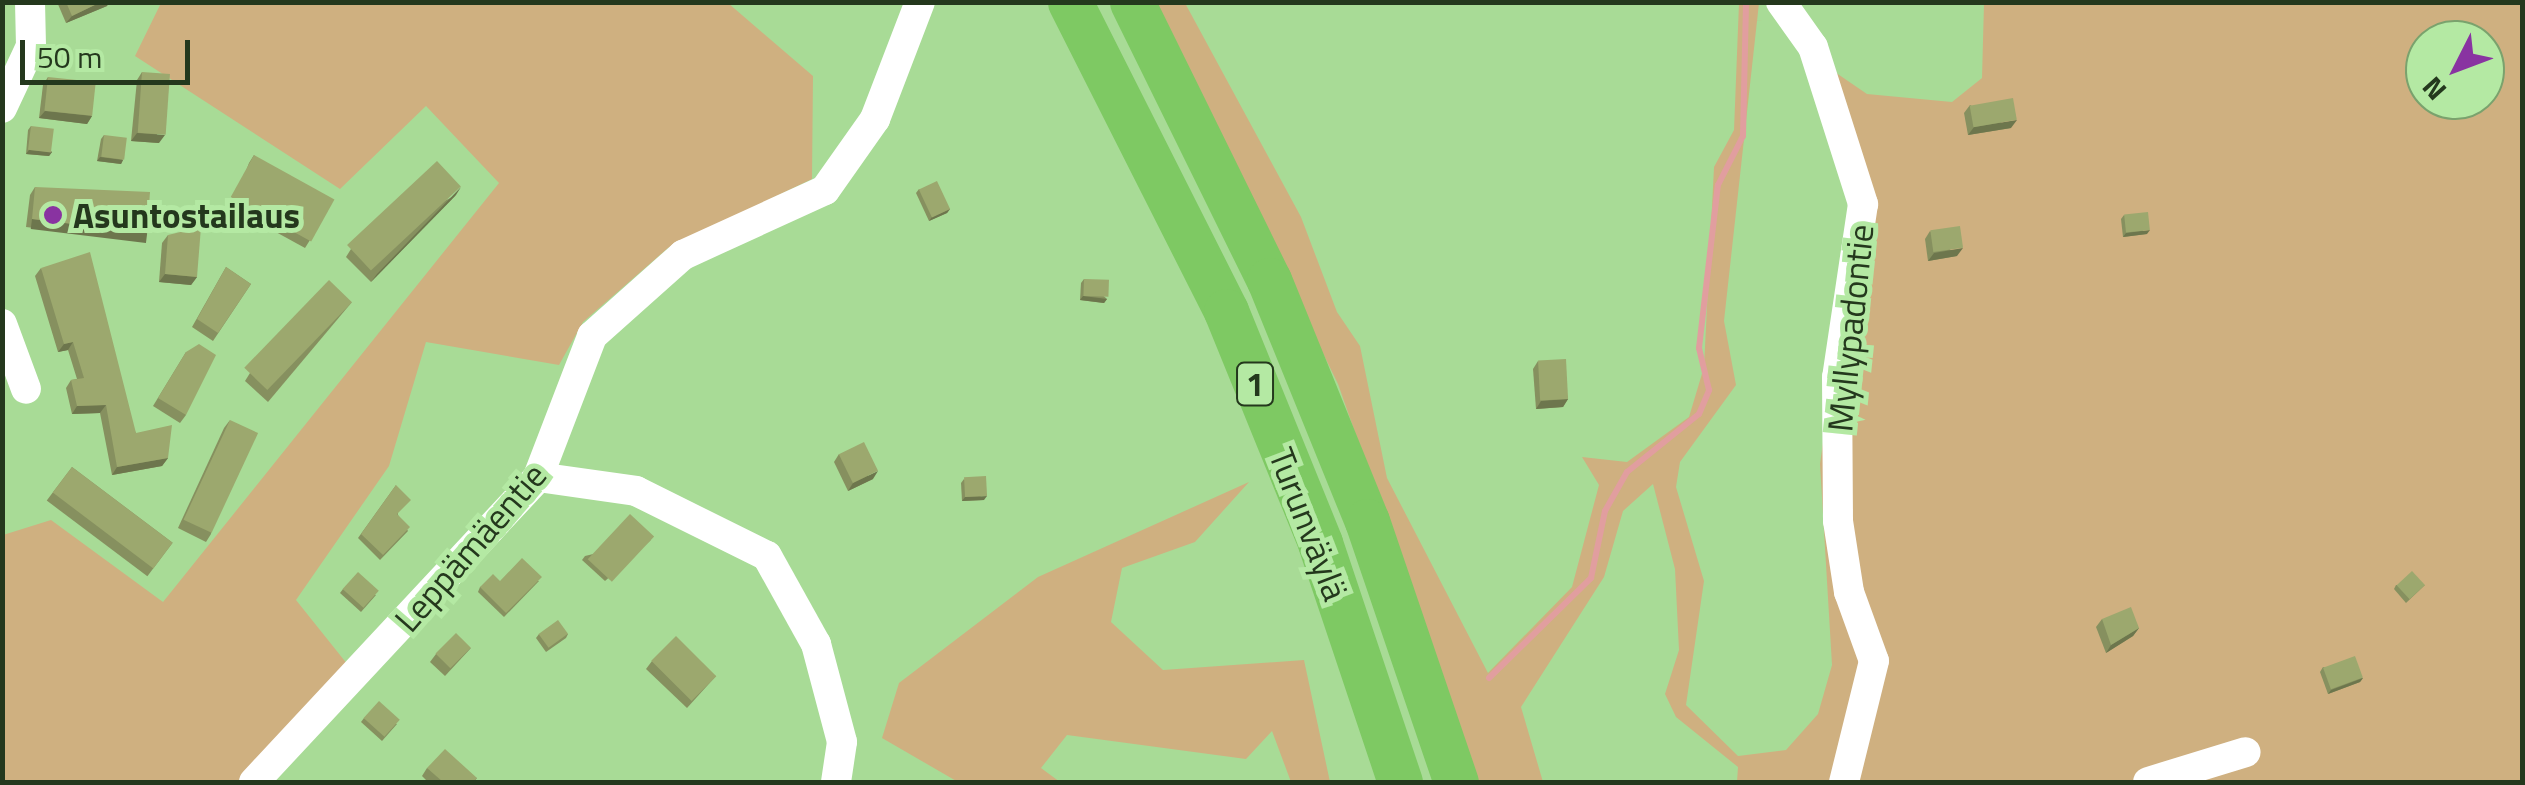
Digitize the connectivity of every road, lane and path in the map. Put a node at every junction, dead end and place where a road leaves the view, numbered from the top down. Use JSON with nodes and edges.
{"nodes":[{"id":1,"x":30,"y":2,"type":"edge"},
{"id":2,"x":920,"y":2,"type":"edge"},
{"id":3,"x":1070,"y":2,"type":"edge"},
{"id":4,"x":1132,"y":2,"type":"edge"},
{"id":5,"x":1781,"y":2,"type":"edge"},
{"id":6,"x":2,"y":108,"type":"edge"},
{"id":7,"x":2,"y":324,"type":"edge"},
{"id":8,"x":26,"y":389,"type":"dead end"},
{"id":9,"x":538,"y":477,"type":"junction"},
{"id":10,"x":2246,"y":752,"type":"dead end"},
{"id":11,"x":254,"y":782,"type":"edge"},
{"id":12,"x":836,"y":782,"type":"edge"},
{"id":13,"x":1400,"y":782,"type":"edge"},
{"id":14,"x":1456,"y":782,"type":"edge"},
{"id":15,"x":1844,"y":782,"type":"edge"},
{"id":16,"x":2148,"y":782,"type":"edge"}],
"edges":[{"from":1,"to":6,"type":"street"},
{"from":2,"to":9,"type":"street","name":"Leppämäentie"},
{"from":3,"to":13,"type":"highway","name":"Turunväylä","number":"1"},
{"from":4,"to":14,"type":"highway","name":"Turunväylä","number":"1"},
{"from":5,"to":15,"type":"street","name":"Myllypadontie"},
{"from":7,"to":8,"type":"street"},
{"from":9,"to":11,"type":"street","name":"Leppämäentie"},
{"from":9,"to":12,"type":"street"},
{"from":10,"to":16,"type":"street"}]}
